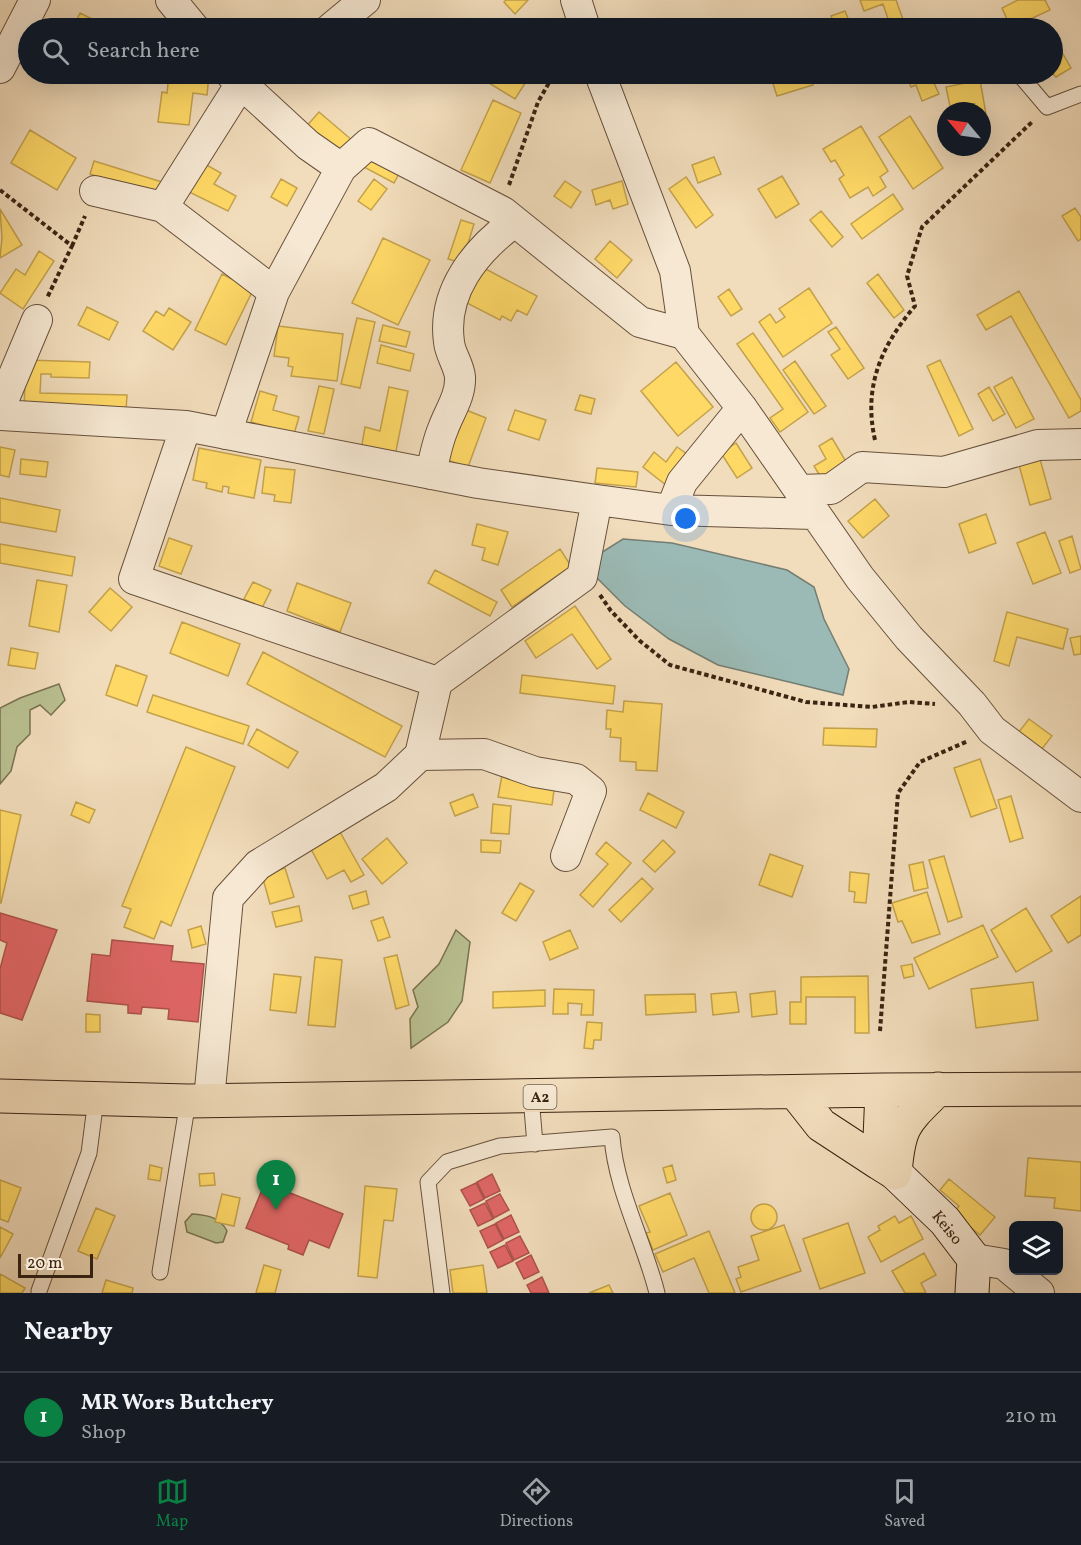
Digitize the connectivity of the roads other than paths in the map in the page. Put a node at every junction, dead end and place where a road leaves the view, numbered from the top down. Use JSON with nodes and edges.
{"nodes":[{"id":1,"x":35,"y":0,"type":"edge"},
{"id":2,"x":171,"y":0,"type":"edge"},
{"id":3,"x":366,"y":0,"type":"edge"},
{"id":4,"x":26,"y":18,"type":"edge"},
{"id":5,"x":186,"y":18,"type":"edge"},
{"id":6,"x":344,"y":18,"type":"edge"},
{"id":7,"x":18,"y":33,"type":"edge"},
{"id":8,"x":0,"y":68,"type":"edge"},
{"id":9,"x":232,"y":84,"type":"edge"},
{"id":10,"x":241,"y":84,"type":"edge"},
{"id":11,"x":604,"y":84,"type":"edge"},
{"id":12,"x":1028,"y":84,"type":"edge"},
{"id":13,"x":1081,"y":94,"type":"edge"},
{"id":14,"x":341,"y":168,"type":"junction"},
{"id":15,"x":95,"y":192,"type":"road end"},
{"id":16,"x":163,"y":207,"type":"junction"},
{"id":17,"x":508,"y":218,"type":"junction"},
{"id":18,"x":274,"y":292,"type":"junction"},
{"id":19,"x":36,"y":320,"type":"road end"},
{"id":20,"x":684,"y":334,"type":"junction"},
{"id":21,"x":0,"y":408,"type":"edge"},
{"id":22,"x":742,"y":408,"type":"junction"},
{"id":23,"x":0,"y":415,"type":"edge"},
{"id":24,"x":186,"y":426,"type":"junction"},
{"id":25,"x":226,"y":434,"type":"junction"},
{"id":26,"x":1081,"y":444,"type":"edge"},
{"id":27,"x":430,"y":474,"type":"junction"},
{"id":28,"x":597,"y":500,"type":"junction"},
{"id":29,"x":806,"y":502,"type":"junction"},
{"id":30,"x":671,"y":510,"type":"junction"},
{"id":31,"x":436,"y":682,"type":"junction"},
{"id":32,"x":420,"y":756,"type":"junction"},
{"id":33,"x":1081,"y":797,"type":"edge"},
{"id":34,"x":566,"y":856,"type":"dead end"},
{"id":35,"x":938,"y":1089,"type":"junction"},
{"id":36,"x":1081,"y":1089,"type":"edge"},
{"id":37,"x":882,"y":1090,"type":"junction"},
{"id":38,"x":795,"y":1092,"type":"junction"},
{"id":39,"x":0,"y":1096,"type":"edge"},
{"id":40,"x":531,"y":1097,"type":"junction"},
{"id":41,"x":96,"y":1099,"type":"junction"},
{"id":42,"x":198,"y":1101,"type":"junction"},
{"id":43,"x":535,"y":1144,"type":"junction"},
{"id":44,"x":887,"y":1168,"type":"junction"},
{"id":45,"x":974,"y":1259,"type":"junction"},
{"id":46,"x":160,"y":1272,"type":"dead end"},
{"id":47,"x":39,"y":1292,"type":"dead end"},
{"id":48,"x":442,"y":1293,"type":"edge"},
{"id":49,"x":657,"y":1293,"type":"edge"},
{"id":50,"x":972,"y":1293,"type":"edge"},
{"id":51,"x":1039,"y":1293,"type":"edge"}],
"edges":[{"from":1,"to":4,"type":"street"},
{"from":2,"to":5,"type":"street"},
{"from":3,"to":6,"type":"street"},
{"from":7,"to":8,"type":"street"},
{"from":9,"to":16,"type":"street"},
{"from":10,"to":14,"type":"street"},
{"from":11,"to":20,"type":"street"},
{"from":12,"to":13,"type":"lane"},
{"from":14,"to":17,"type":"street"},
{"from":14,"to":18,"type":"street"},
{"from":15,"to":16,"type":"street"},
{"from":16,"to":18,"type":"street"},
{"from":17,"to":20,"type":"street"},
{"from":17,"to":27,"type":"street"},
{"from":18,"to":25,"type":"street"},
{"from":19,"to":21,"type":"street"},
{"from":20,"to":22,"type":"street"},
{"from":22,"to":29,"type":"street"},
{"from":22,"to":30,"type":"street"},
{"from":23,"to":24,"type":"street"},
{"from":24,"to":25,"type":"street"},
{"from":24,"to":31,"type":"street"},
{"from":25,"to":27,"type":"street"},
{"from":26,"to":29,"type":"street"},
{"from":27,"to":28,"type":"street"},
{"from":28,"to":30,"type":"street"},
{"from":28,"to":31,"type":"street"},
{"from":29,"to":30,"type":"street"},
{"from":29,"to":33,"type":"street"},
{"from":31,"to":32,"type":"street"},
{"from":32,"to":34,"type":"street"},
{"from":32,"to":42,"type":"street"},
{"from":35,"to":36,"type":"main road","number":"A2"},
{"from":35,"to":37,"type":"main road","number":"A2"},
{"from":35,"to":44,"type":"main road"},
{"from":37,"to":38,"type":"main road","number":"A2"},
{"from":37,"to":44,"type":"main road"},
{"from":38,"to":40,"type":"main road","number":"A2"},
{"from":38,"to":44,"type":"main road"},
{"from":39,"to":41,"type":"main road","number":"A2"},
{"from":40,"to":42,"type":"main road","number":"A2"},
{"from":40,"to":43,"type":"lane"},
{"from":41,"to":42,"type":"main road","number":"A2"},
{"from":41,"to":47,"type":"lane"},
{"from":42,"to":46,"type":"lane"},
{"from":43,"to":48,"type":"lane"},
{"from":43,"to":49,"type":"lane"},
{"from":44,"to":45,"type":"street","name":"Keiso"},
{"from":45,"to":50,"type":"street","name":"Keiso"},
{"from":45,"to":51,"type":"street"}]}
